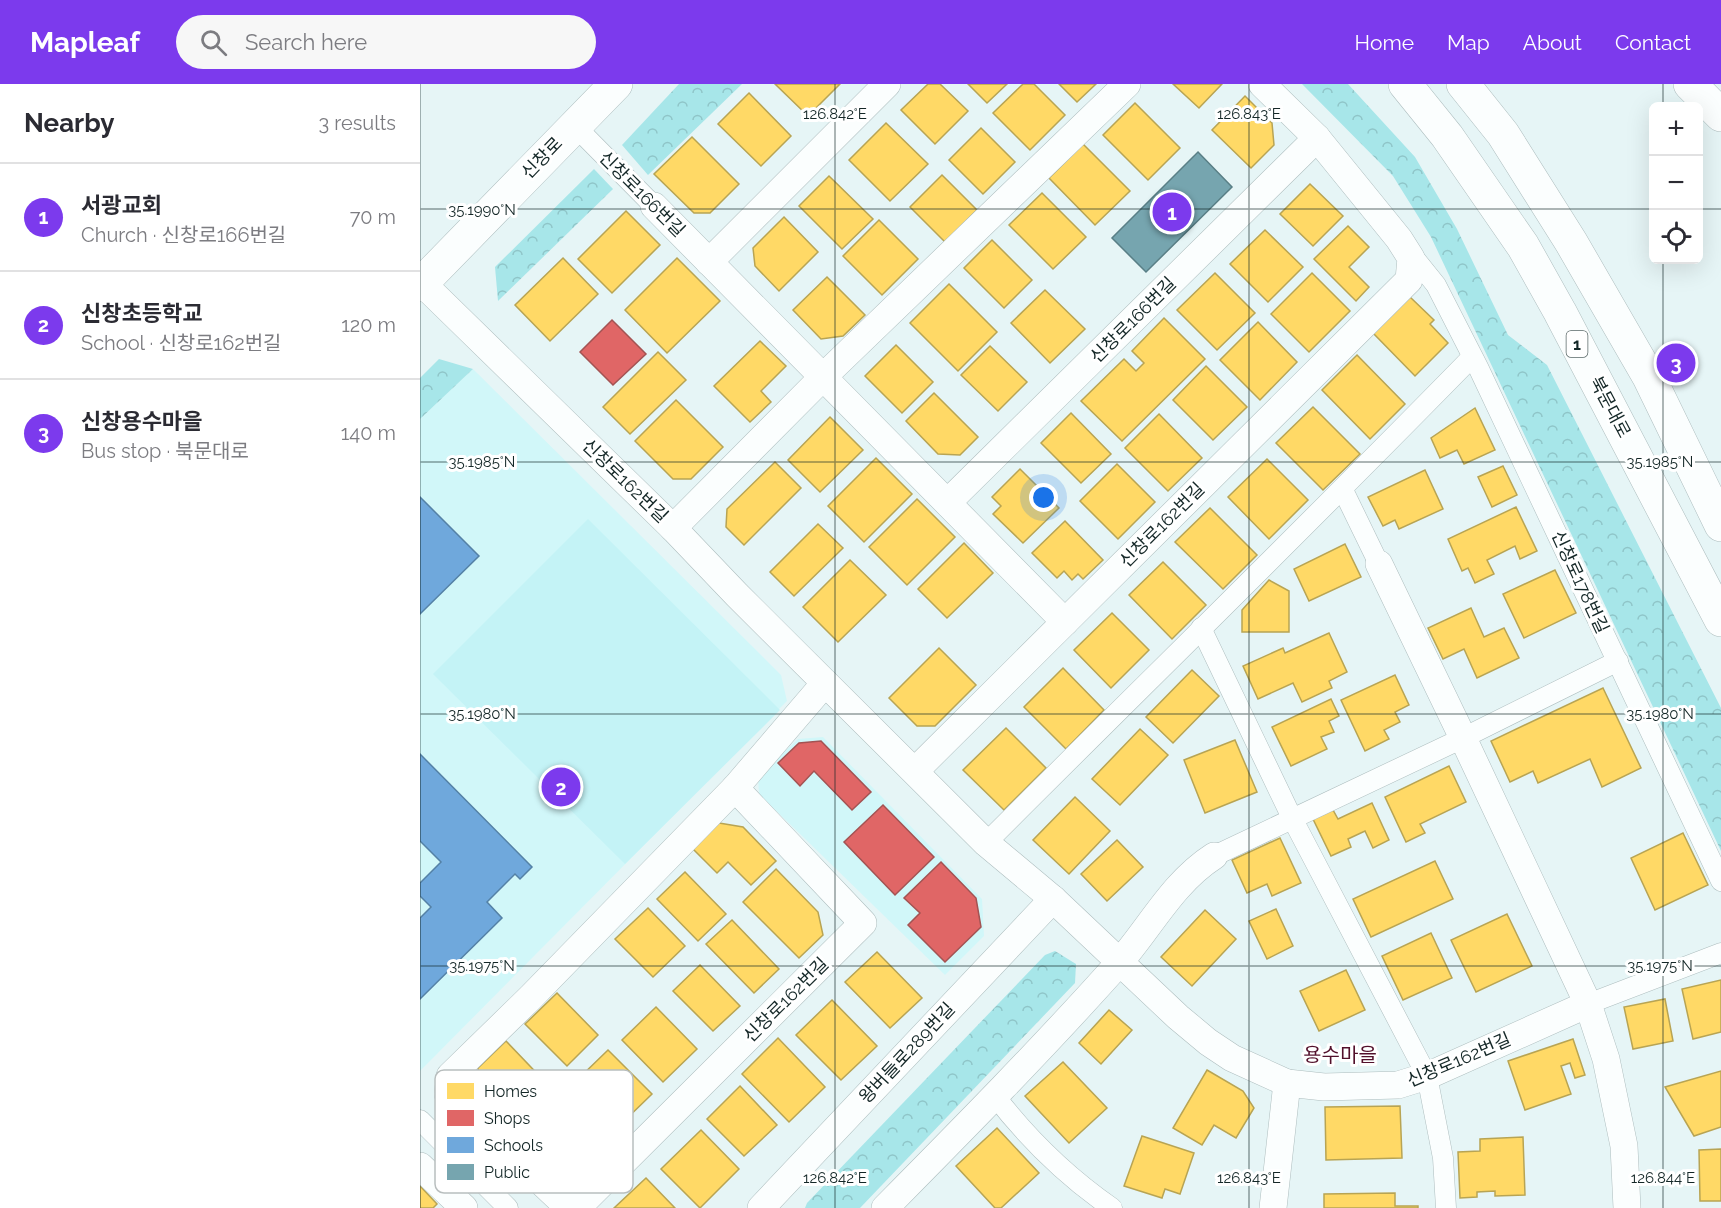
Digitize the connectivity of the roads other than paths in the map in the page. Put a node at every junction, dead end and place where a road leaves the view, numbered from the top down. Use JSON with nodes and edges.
{"nodes":[{"id":1,"x":616,"y":84,"type":"edge"},
{"id":2,"x":887,"y":84,"type":"edge"},
{"id":3,"x":1127,"y":84,"type":"edge"},
{"id":4,"x":1262,"y":84,"type":"edge"},
{"id":5,"x":1405,"y":84,"type":"edge"},
{"id":6,"x":1463,"y":84,"type":"edge"},
{"id":7,"x":1690,"y":84,"type":"edge"},
{"id":8,"x":1721,"y":115,"type":"edge"},
{"id":9,"x":574,"y":125,"type":"junction"},
{"id":10,"x":1317,"y":138,"type":"junction"},
{"id":11,"x":654,"y":206,"type":"joint"},
{"id":12,"x":1407,"y":249,"type":"junction"},
{"id":13,"x":710,"y":262,"type":"junction"},
{"id":14,"x":421,"y":284,"type":"edge"},
{"id":15,"x":1472,"y":357,"type":"junction"},
{"id":16,"x":823,"y":377,"type":"junction"},
{"id":17,"x":1343,"y":490,"type":"junction"},
{"id":18,"x":948,"y":502,"type":"junction"},
{"id":19,"x":1721,"y":525,"type":"edge"},
{"id":20,"x":674,"y":528,"type":"junction"},
{"id":21,"x":1379,"y":564,"type":"joint"},
{"id":22,"x":1721,"y":620,"type":"edge"},
{"id":23,"x":1065,"y":622,"type":"junction"},
{"id":24,"x":1201,"y":628,"type":"junction"},
{"id":25,"x":1618,"y":662,"type":"junction"},
{"id":26,"x":825,"y":683,"type":"junction"},
{"id":27,"x":1463,"y":738,"type":"junction"},
{"id":28,"x":915,"y":771,"type":"junction"},
{"id":29,"x":735,"y":788,"type":"junction"},
{"id":30,"x":1292,"y":818,"type":"junction"},
{"id":31,"x":986,"y":843,"type":"junction"},
{"id":32,"x":1214,"y":856,"type":"joint"},
{"id":33,"x":1721,"y":881,"type":"edge"},
{"id":34,"x":1053,"y":898,"type":"junction"},
{"id":35,"x":1721,"y":953,"type":"edge"},
{"id":36,"x":1119,"y":962,"type":"junction"},
{"id":37,"x":1588,"y":1004,"type":"junction"},
{"id":38,"x":456,"y":1070,"type":"edge"},
{"id":39,"x":1427,"y":1076,"type":"junction"},
{"id":40,"x":1287,"y":1083,"type":"junction"},
{"id":41,"x":995,"y":1096,"type":"junction"},
{"id":42,"x":420,"y":1120,"type":"edge"},
{"id":43,"x":435,"y":1135,"type":"edge"},
{"id":44,"x":633,"y":1152,"type":"edge"},
{"id":45,"x":420,"y":1166,"type":"edge"},
{"id":46,"x":435,"y":1180,"type":"edge"},
{"id":47,"x":448,"y":1193,"type":"edge"},
{"id":48,"x":493,"y":1193,"type":"edge"},
{"id":49,"x":553,"y":1193,"type":"edge"},
{"id":50,"x":592,"y":1193,"type":"edge"},
{"id":51,"x":765,"y":1207,"type":"edge"},
{"id":52,"x":464,"y":1208,"type":"edge"},
{"id":53,"x":508,"y":1208,"type":"edge"},
{"id":54,"x":569,"y":1208,"type":"edge"},
{"id":55,"x":577,"y":1208,"type":"edge"},
{"id":56,"x":885,"y":1208,"type":"edge"},
{"id":57,"x":1112,"y":1208,"type":"edge"},
{"id":58,"x":1273,"y":1208,"type":"edge"},
{"id":59,"x":1446,"y":1208,"type":"edge"},
{"id":60,"x":1627,"y":1208,"type":"edge"}],
"edges":[{"from":1,"to":9,"type":"main road","name":"신창로"},
{"from":2,"to":13,"type":"street"},
{"from":3,"to":16,"type":"street"},
{"from":4,"to":10,"type":"street"},
{"from":5,"to":22,"type":"main road","name":"북문대로","number":"1"},
{"from":6,"to":19,"type":"main road"},
{"from":7,"to":8,"type":"main road"},
{"from":9,"to":11,"type":"street","name":"신창로166번길"},
{"from":9,"to":14,"type":"main road","name":"신창로"},
{"from":10,"to":12,"type":"street"},
{"from":10,"to":18,"type":"street","name":"신창로166번길"},
{"from":11,"to":13,"type":"street","name":"신창로166번길"},
{"from":12,"to":15,"type":"street","name":"신창로178번길"},
{"from":12,"to":23,"type":"street","name":"신창로162번길"},
{"from":13,"to":16,"type":"street","name":"신창로166번길"},
{"from":14,"to":20,"type":"street","name":"신창로162번길"},
{"from":15,"to":17,"type":"street"},
{"from":15,"to":25,"type":"street","name":"신창로178번길"},
{"from":16,"to":18,"type":"street","name":"신창로166번길"},
{"from":16,"to":20,"type":"street"},
{"from":17,"to":21,"type":"street"},
{"from":17,"to":24,"type":"street"},
{"from":18,"to":23,"type":"street","name":"신창로166번길"},
{"from":20,"to":26,"type":"street","name":"신창로162번길"},
{"from":21,"to":27,"type":"street"},
{"from":23,"to":28,"type":"street","name":"신창로162번길"},
{"from":24,"to":30,"type":"street"},
{"from":24,"to":31,"type":"street"},
{"from":25,"to":27,"type":"street"},
{"from":25,"to":33,"type":"street","name":"신창로178번길"},
{"from":26,"to":28,"type":"street","name":"신창로162번길"},
{"from":26,"to":29,"type":"street"},
{"from":27,"to":30,"type":"street"},
{"from":27,"to":37,"type":"street"},
{"from":28,"to":31,"type":"street","name":"신창로162번길"},
{"from":29,"to":38,"type":"street"},
{"from":29,"to":44,"type":"street","name":"신창로162번길"},
{"from":30,"to":32,"type":"street"},
{"from":30,"to":39,"type":"street"},
{"from":31,"to":34,"type":"street","name":"신창로162번길"},
{"from":32,"to":36,"type":"street"},
{"from":34,"to":36,"type":"street","name":"신창로162번길"},
{"from":34,"to":51,"type":"street","name":"왕버들로289번길"},
{"from":35,"to":37,"type":"street","name":"신창로162번길"},
{"from":36,"to":40,"type":"street","name":"신창로162번길"},
{"from":36,"to":41,"type":"street"},
{"from":37,"to":39,"type":"street","name":"신창로162번길"},
{"from":37,"to":60,"type":"street"},
{"from":39,"to":40,"type":"street","name":"신창로162번길"},
{"from":39,"to":59,"type":"street"},
{"from":40,"to":58,"type":"street"},
{"from":41,"to":56,"type":"street"},
{"from":41,"to":57,"type":"street"},
{"from":42,"to":43,"type":"street"},
{"from":45,"to":46,"type":"street"},
{"from":47,"to":52,"type":"street"},
{"from":48,"to":53,"type":"street"},
{"from":49,"to":54,"type":"street"},
{"from":50,"to":55,"type":"street","name":"신창로162번길"}]}
